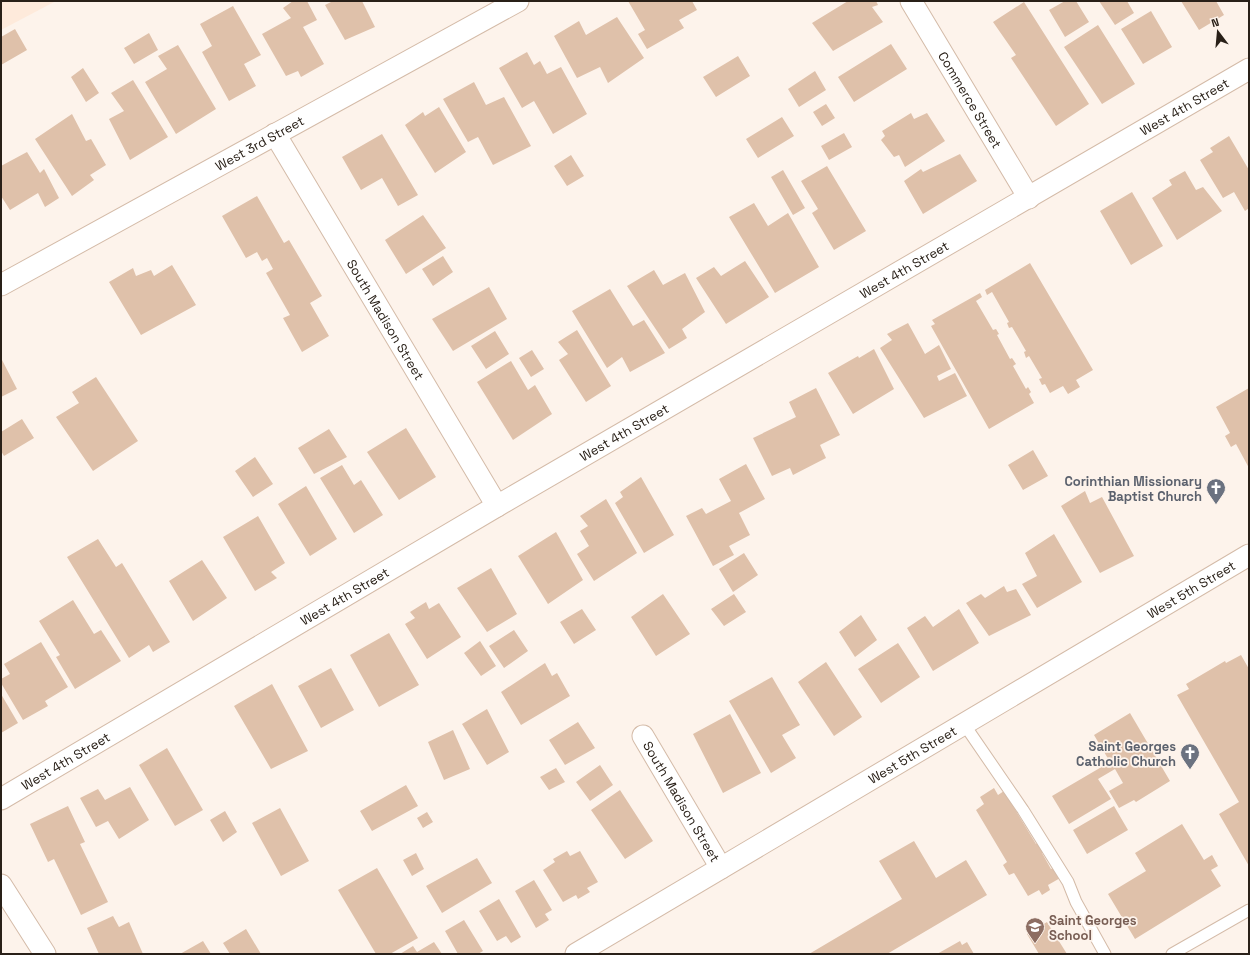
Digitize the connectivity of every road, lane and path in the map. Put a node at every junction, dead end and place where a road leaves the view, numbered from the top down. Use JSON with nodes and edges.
{"nodes":[{"id":1,"x":518,"y":1,"type":"edge"},
{"id":2,"x":911,"y":1,"type":"edge"},
{"id":3,"x":1249,"y":69,"type":"edge"},
{"id":4,"x":275,"y":134,"type":"junction"},
{"id":5,"x":1029,"y":198,"type":"junction"},
{"id":6,"x":1,"y":285,"type":"edge"},
{"id":7,"x":497,"y":506,"type":"junction"},
{"id":8,"x":1248,"y":557,"type":"edge"},
{"id":9,"x":964,"y":724,"type":"junction"},
{"id":10,"x":643,"y":736,"type":"dead end"},
{"id":11,"x":1,"y":799,"type":"edge"},
{"id":12,"x":721,"y":868,"type":"junction"},
{"id":13,"x":1,"y":884,"type":"edge"},
{"id":14,"x":1249,"y":910,"type":"edge"},
{"id":15,"x":45,"y":954,"type":"edge"},
{"id":16,"x":576,"y":954,"type":"edge"},
{"id":17,"x":1105,"y":954,"type":"edge"},
{"id":18,"x":1172,"y":954,"type":"edge"}],
"edges":[{"from":1,"to":4,"type":"street","name":"West 3rd Street"},
{"from":2,"to":5,"type":"street","name":"Commerce Street"},
{"from":3,"to":5,"type":"street","name":"West 4th Street"},
{"from":4,"to":6,"type":"street","name":"West 3rd Street"},
{"from":4,"to":7,"type":"street","name":"South Madison Street"},
{"from":5,"to":7,"type":"street","name":"West 4th Street"},
{"from":7,"to":11,"type":"street","name":"West 4th Street"},
{"from":8,"to":9,"type":"street","name":"West 5th Street"},
{"from":9,"to":12,"type":"street","name":"West 5th Street"},
{"from":9,"to":17,"type":"lane"},
{"from":10,"to":12,"type":"street","name":"South Madison Street"},
{"from":12,"to":16,"type":"street","name":"West 5th Street"},
{"from":13,"to":15,"type":"street"},
{"from":14,"to":18,"type":"lane"}]}
